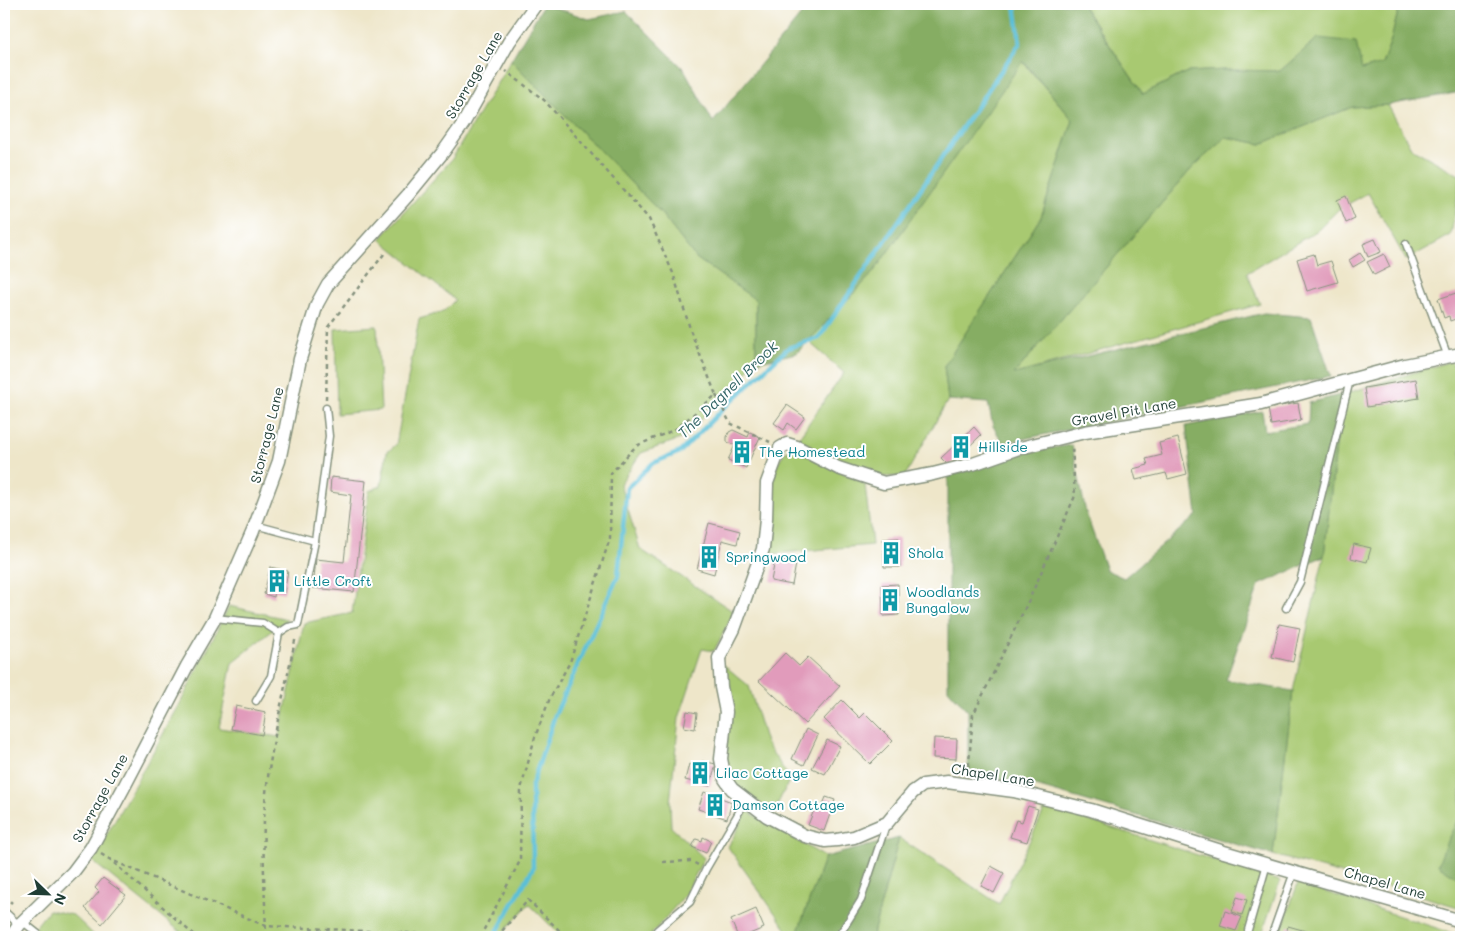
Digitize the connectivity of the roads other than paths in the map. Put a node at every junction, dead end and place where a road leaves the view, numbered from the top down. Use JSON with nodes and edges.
{"nodes":[{"id":1,"x":536,"y":4,"type":"edge"},
{"id":2,"x":1406,"y":244,"type":"dead end"},
{"id":3,"x":1461,"y":354,"type":"edge"},
{"id":4,"x":1448,"y":356,"type":"junction"},
{"id":5,"x":1350,"y":380,"type":"junction"},
{"id":6,"x":326,"y":408,"type":"road end"},
{"id":7,"x":780,"y":448,"type":"joint"},
{"id":8,"x":255,"y":525,"type":"junction"},
{"id":9,"x":315,"y":541,"type":"junction"},
{"id":10,"x":1286,"y":608,"type":"dead end"},
{"id":11,"x":215,"y":618,"type":"junction"},
{"id":12,"x":279,"y":633,"type":"junction"},
{"id":13,"x":256,"y":701,"type":"dead end"},
{"id":14,"x":746,"y":800,"type":"junction"},
{"id":15,"x":887,"y":824,"type":"junction"},
{"id":16,"x":1267,"y":864,"type":"junction"},
{"id":17,"x":1294,"y":872,"type":"junction"},
{"id":18,"x":4,"y":911,"type":"edge"},
{"id":19,"x":24,"y":921,"type":"junction"},
{"id":20,"x":1461,"y":921,"type":"edge"},
{"id":21,"x":1248,"y":930,"type":"dead end"},
{"id":22,"x":11,"y":937,"type":"edge"},
{"id":23,"x":42,"y":937,"type":"edge"},
{"id":24,"x":654,"y":937,"type":"edge"},
{"id":25,"x":838,"y":937,"type":"edge"},
{"id":26,"x":1271,"y":937,"type":"edge"}],
"edges":[{"from":1,"to":8,"type":"street","name":"Storrage Lane"},
{"from":2,"to":4,"type":"lane"},
{"from":3,"to":4,"type":"street","name":"Gravel Pit Lane"},
{"from":4,"to":5,"type":"street","name":"Gravel Pit Lane"},
{"from":5,"to":7,"type":"street","name":"Gravel Pit Lane"},
{"from":5,"to":10,"type":"lane"},
{"from":6,"to":9,"type":"lane"},
{"from":7,"to":14,"type":"street","name":"Chapel Lane"},
{"from":8,"to":9,"type":"lane"},
{"from":8,"to":11,"type":"street","name":"Storrage Lane"},
{"from":9,"to":12,"type":"lane"},
{"from":11,"to":12,"type":"lane"},
{"from":11,"to":19,"type":"street","name":"Storrage Lane"},
{"from":12,"to":13,"type":"lane"},
{"from":14,"to":15,"type":"street","name":"Chapel Lane"},
{"from":14,"to":24,"type":"lane"},
{"from":15,"to":16,"type":"street","name":"Chapel Lane"},
{"from":15,"to":25,"type":"lane"},
{"from":16,"to":17,"type":"street","name":"Chapel Lane"},
{"from":16,"to":21,"type":"lane"},
{"from":17,"to":20,"type":"street","name":"Chapel Lane"},
{"from":17,"to":26,"type":"lane"},
{"from":18,"to":19,"type":"lane"},
{"from":19,"to":22,"type":"street","name":"Storrage Lane"},
{"from":19,"to":23,"type":"lane"}]}
